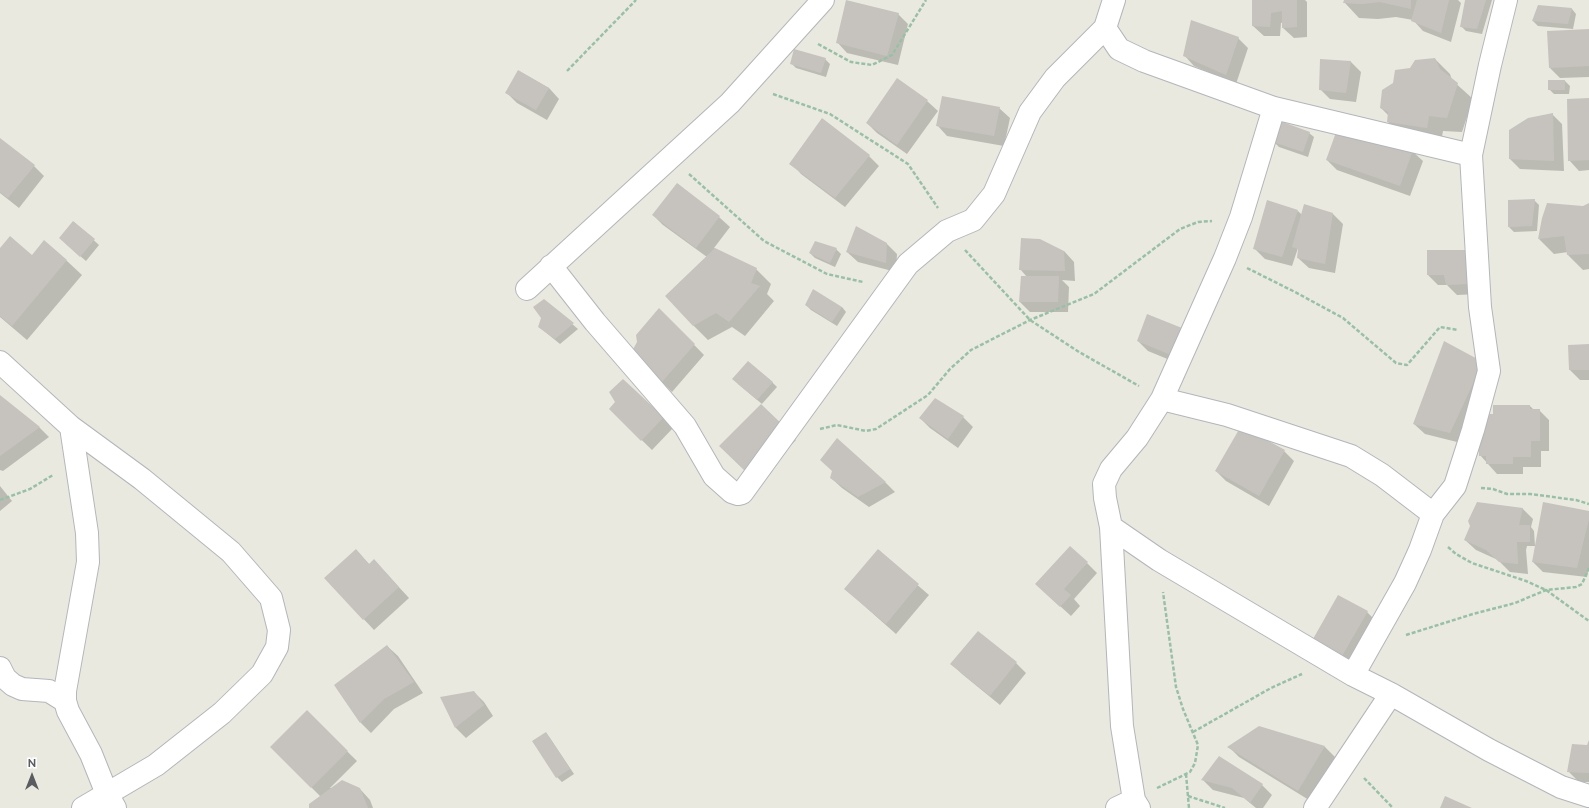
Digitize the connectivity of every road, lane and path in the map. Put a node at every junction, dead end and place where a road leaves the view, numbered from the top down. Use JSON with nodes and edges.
{"nodes":[{"id":1,"x":636,"y":0,"type":"edge"},
{"id":2,"x":823,"y":0,"type":"edge"},
{"id":3,"x":926,"y":0,"type":"edge"},
{"id":4,"x":1114,"y":0,"type":"edge"},
{"id":5,"x":1506,"y":0,"type":"edge"},
{"id":6,"x":1105,"y":28,"type":"junction"},
{"id":7,"x":795,"y":31,"type":"junction"},
{"id":8,"x":567,"y":70,"type":"dead end"},
{"id":9,"x":746,"y":85,"type":"junction"},
{"id":10,"x":1274,"y":108,"type":"junction"},
{"id":11,"x":1471,"y":155,"type":"junction"},
{"id":12,"x":670,"y":157,"type":"junction"},
{"id":13,"x":1241,"y":217,"type":"junction"},
{"id":14,"x":949,"y":230,"type":"junction"},
{"id":15,"x":1225,"y":258,"type":"junction"},
{"id":16,"x":551,"y":266,"type":"junction"},
{"id":17,"x":891,"y":288,"type":"junction"},
{"id":18,"x":527,"y":289,"type":"dead end"},
{"id":19,"x":1030,"y":320,"type":"junction"},
{"id":20,"x":1484,"y":333,"type":"junction"},
{"id":21,"x":0,"y":362,"type":"edge"},
{"id":22,"x":1162,"y":399,"type":"junction"},
{"id":23,"x":71,"y":427,"type":"junction"},
{"id":24,"x":817,"y":430,"type":"dead end"},
{"id":25,"x":76,"y":461,"type":"junction"},
{"id":26,"x":1454,"y":486,"type":"junction"},
{"id":27,"x":0,"y":500,"type":"edge"},
{"id":28,"x":1589,"y":504,"type":"edge"},
{"id":29,"x":1433,"y":514,"type":"junction"},
{"id":30,"x":1111,"y":527,"type":"junction"},
{"id":31,"x":1159,"y":560,"type":"junction"},
{"id":32,"x":1589,"y":568,"type":"edge"},
{"id":33,"x":1546,"y":590,"type":"junction"},
{"id":34,"x":1589,"y":621,"type":"edge"},
{"id":35,"x":1371,"y":646,"type":"junction"},
{"id":36,"x":1330,"y":662,"type":"junction"},
{"id":37,"x":0,"y":668,"type":"edge"},
{"id":38,"x":1353,"y":675,"type":"junction"},
{"id":39,"x":1391,"y":694,"type":"junction"},
{"id":40,"x":65,"y":701,"type":"junction"},
{"id":41,"x":1193,"y":732,"type":"junction"},
{"id":42,"x":1346,"y":761,"type":"junction"},
{"id":43,"x":1186,"y":774,"type":"junction"},
{"id":44,"x":1188,"y":796,"type":"junction"},
{"id":45,"x":1589,"y":796,"type":"edge"},
{"id":46,"x":111,"y":801,"type":"edge"},
{"id":47,"x":1130,"y":805,"type":"edge"},
{"id":48,"x":83,"y":808,"type":"edge"},
{"id":49,"x":1189,"y":808,"type":"edge"},
{"id":50,"x":1225,"y":808,"type":"edge"},
{"id":51,"x":1315,"y":808,"type":"edge"},
{"id":52,"x":1393,"y":808,"type":"edge"}],
"edges":[{"from":1,"to":8,"type":"path"},
{"from":2,"to":7,"type":"street"},
{"from":3,"to":7,"type":"path"},
{"from":4,"to":6,"type":"street"},
{"from":5,"to":11,"type":"street"},
{"from":6,"to":10,"type":"street"},
{"from":6,"to":14,"type":"street"},
{"from":7,"to":9,"type":"street"},
{"from":9,"to":12,"type":"street"},
{"from":9,"to":14,"type":"path"},
{"from":10,"to":11,"type":"street"},
{"from":10,"to":13,"type":"street"},
{"from":11,"to":20,"type":"street"},
{"from":12,"to":16,"type":"street"},
{"from":12,"to":17,"type":"path"},
{"from":13,"to":15,"type":"street"},
{"from":13,"to":19,"type":"path"},
{"from":14,"to":17,"type":"street"},
{"from":14,"to":19,"type":"path"},
{"from":15,"to":20,"type":"path"},
{"from":15,"to":22,"type":"street"},
{"from":16,"to":17,"type":"street"},
{"from":16,"to":18,"type":"street"},
{"from":19,"to":22,"type":"path"},
{"from":19,"to":24,"type":"path"},
{"from":20,"to":26,"type":"street"},
{"from":21,"to":23,"type":"street"},
{"from":22,"to":29,"type":"street"},
{"from":22,"to":30,"type":"street"},
{"from":23,"to":25,"type":"street"},
{"from":23,"to":46,"type":"street"},
{"from":25,"to":27,"type":"path"},
{"from":25,"to":40,"type":"street"},
{"from":26,"to":28,"type":"path"},
{"from":26,"to":29,"type":"street"},
{"from":29,"to":33,"type":"path"},
{"from":29,"to":35,"type":"street"},
{"from":30,"to":31,"type":"street"},
{"from":30,"to":47,"type":"street"},
{"from":31,"to":36,"type":"street"},
{"from":31,"to":41,"type":"path"},
{"from":32,"to":33,"type":"path"},
{"from":33,"to":34,"type":"path"},
{"from":33,"to":35,"type":"path"},
{"from":35,"to":38,"type":"street"},
{"from":36,"to":38,"type":"street"},
{"from":36,"to":41,"type":"path"},
{"from":37,"to":40,"type":"street"},
{"from":38,"to":39,"type":"street"},
{"from":39,"to":42,"type":"street"},
{"from":39,"to":45,"type":"street"},
{"from":40,"to":46,"type":"street"},
{"from":41,"to":43,"type":"path"},
{"from":42,"to":51,"type":"street"},
{"from":42,"to":52,"type":"path"},
{"from":43,"to":44,"type":"path"},
{"from":43,"to":47,"type":"path"},
{"from":44,"to":49,"type":"path"},
{"from":44,"to":50,"type":"path"},
{"from":46,"to":48,"type":"street"}]}
